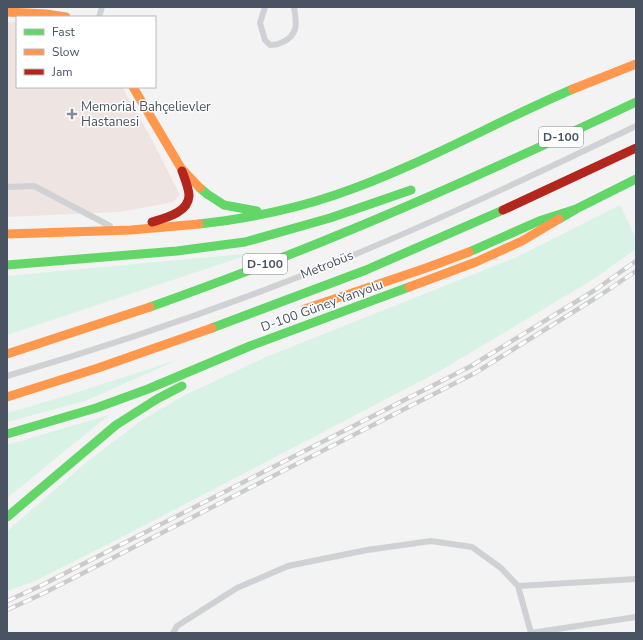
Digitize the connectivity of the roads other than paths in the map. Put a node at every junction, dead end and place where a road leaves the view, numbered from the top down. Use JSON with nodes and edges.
{"nodes":[{"id":1,"x":60,"y":7,"type":"edge"},
{"id":2,"x":265,"y":7,"type":"edge"},
{"id":3,"x":294,"y":7,"type":"edge"},
{"id":4,"x":7,"y":12,"type":"edge"},
{"id":5,"x":46,"y":14,"type":"junction"},
{"id":6,"x":59,"y":16,"type":"edge"},
{"id":7,"x":636,"y":64,"type":"edge"},
{"id":8,"x":134,"y":88,"type":"edge"},
{"id":9,"x":634,"y":98,"type":"edge"},
{"id":10,"x":636,"y":126,"type":"edge"},
{"id":11,"x":636,"y":148,"type":"edge"},
{"id":12,"x":517,"y":158,"type":"junction"},
{"id":13,"x":181,"y":168,"type":"junction"},
{"id":14,"x":447,"y":178,"type":"dead end"},
{"id":15,"x":636,"y":180,"type":"edge"},
{"id":16,"x":420,"y":187,"type":"dead end"},
{"id":17,"x":7,"y":188,"type":"edge"},
{"id":18,"x":576,"y":209,"type":"junction"},
{"id":19,"x":273,"y":212,"type":"junction"},
{"id":20,"x":120,"y":231,"type":"junction"},
{"id":21,"x":7,"y":234,"type":"edge"},
{"id":22,"x":13,"y":255,"type":"dead end"},
{"id":23,"x":46,"y":262,"type":"junction"},
{"id":24,"x":7,"y":265,"type":"edge"},
{"id":25,"x":299,"y":311,"type":"dead end"},
{"id":26,"x":249,"y":324,"type":"dead end"},
{"id":27,"x":221,"y":326,"type":"junction"},
{"id":28,"x":250,"y":346,"type":"junction"},
{"id":29,"x":7,"y":354,"type":"edge"},
{"id":30,"x":7,"y":376,"type":"edge"},
{"id":31,"x":7,"y":397,"type":"edge"},
{"id":32,"x":7,"y":434,"type":"edge"},
{"id":33,"x":7,"y":516,"type":"edge"},
{"id":34,"x":636,"y":579,"type":"edge"},
{"id":35,"x":518,"y":586,"type":"junction"},
{"id":36,"x":636,"y":617,"type":"edge"},
{"id":37,"x":173,"y":633,"type":"edge"},
{"id":38,"x":531,"y":633,"type":"edge"}],
"edges":[{"from":1,"to":5,"type":"lane"},
{"from":2,"to":3,"type":"lane"},
{"from":4,"to":5,"type":"main road"},
{"from":5,"to":6,"type":"main road"},
{"from":7,"to":19,"type":"main road"},
{"from":8,"to":13,"type":"main road"},
{"from":9,"to":12,"type":"main road","number":"D-100"},
{"from":10,"to":30,"type":"lane","name":"Metrobüs"},
{"from":11,"to":27,"type":"main road"},
{"from":12,"to":14,"type":"main road"},
{"from":12,"to":29,"type":"main road","number":"D-100"},
{"from":13,"to":19,"type":"main road"},
{"from":13,"to":20,"type":"main road"},
{"from":15,"to":18,"type":"main road","name":"D-100 Güney Yanyolu"},
{"from":16,"to":23,"type":"main road"},
{"from":17,"to":20,"type":"lane"},
{"from":18,"to":25,"type":"main road"},
{"from":18,"to":28,"type":"main road","name":"D-100 Güney Yanyolu"},
{"from":19,"to":20,"type":"main road"},
{"from":20,"to":21,"type":"main road"},
{"from":22,"to":23,"type":"main road"},
{"from":23,"to":24,"type":"main road"},
{"from":26,"to":27,"type":"main road"},
{"from":27,"to":31,"type":"main road"},
{"from":28,"to":32,"type":"main road","name":"D-100 Güney Yanyolu"},
{"from":28,"to":33,"type":"main road"},
{"from":34,"to":35,"type":"lane"},
{"from":35,"to":37,"type":"lane"},
{"from":35,"to":38,"type":"lane"},
{"from":36,"to":38,"type":"lane"}]}
